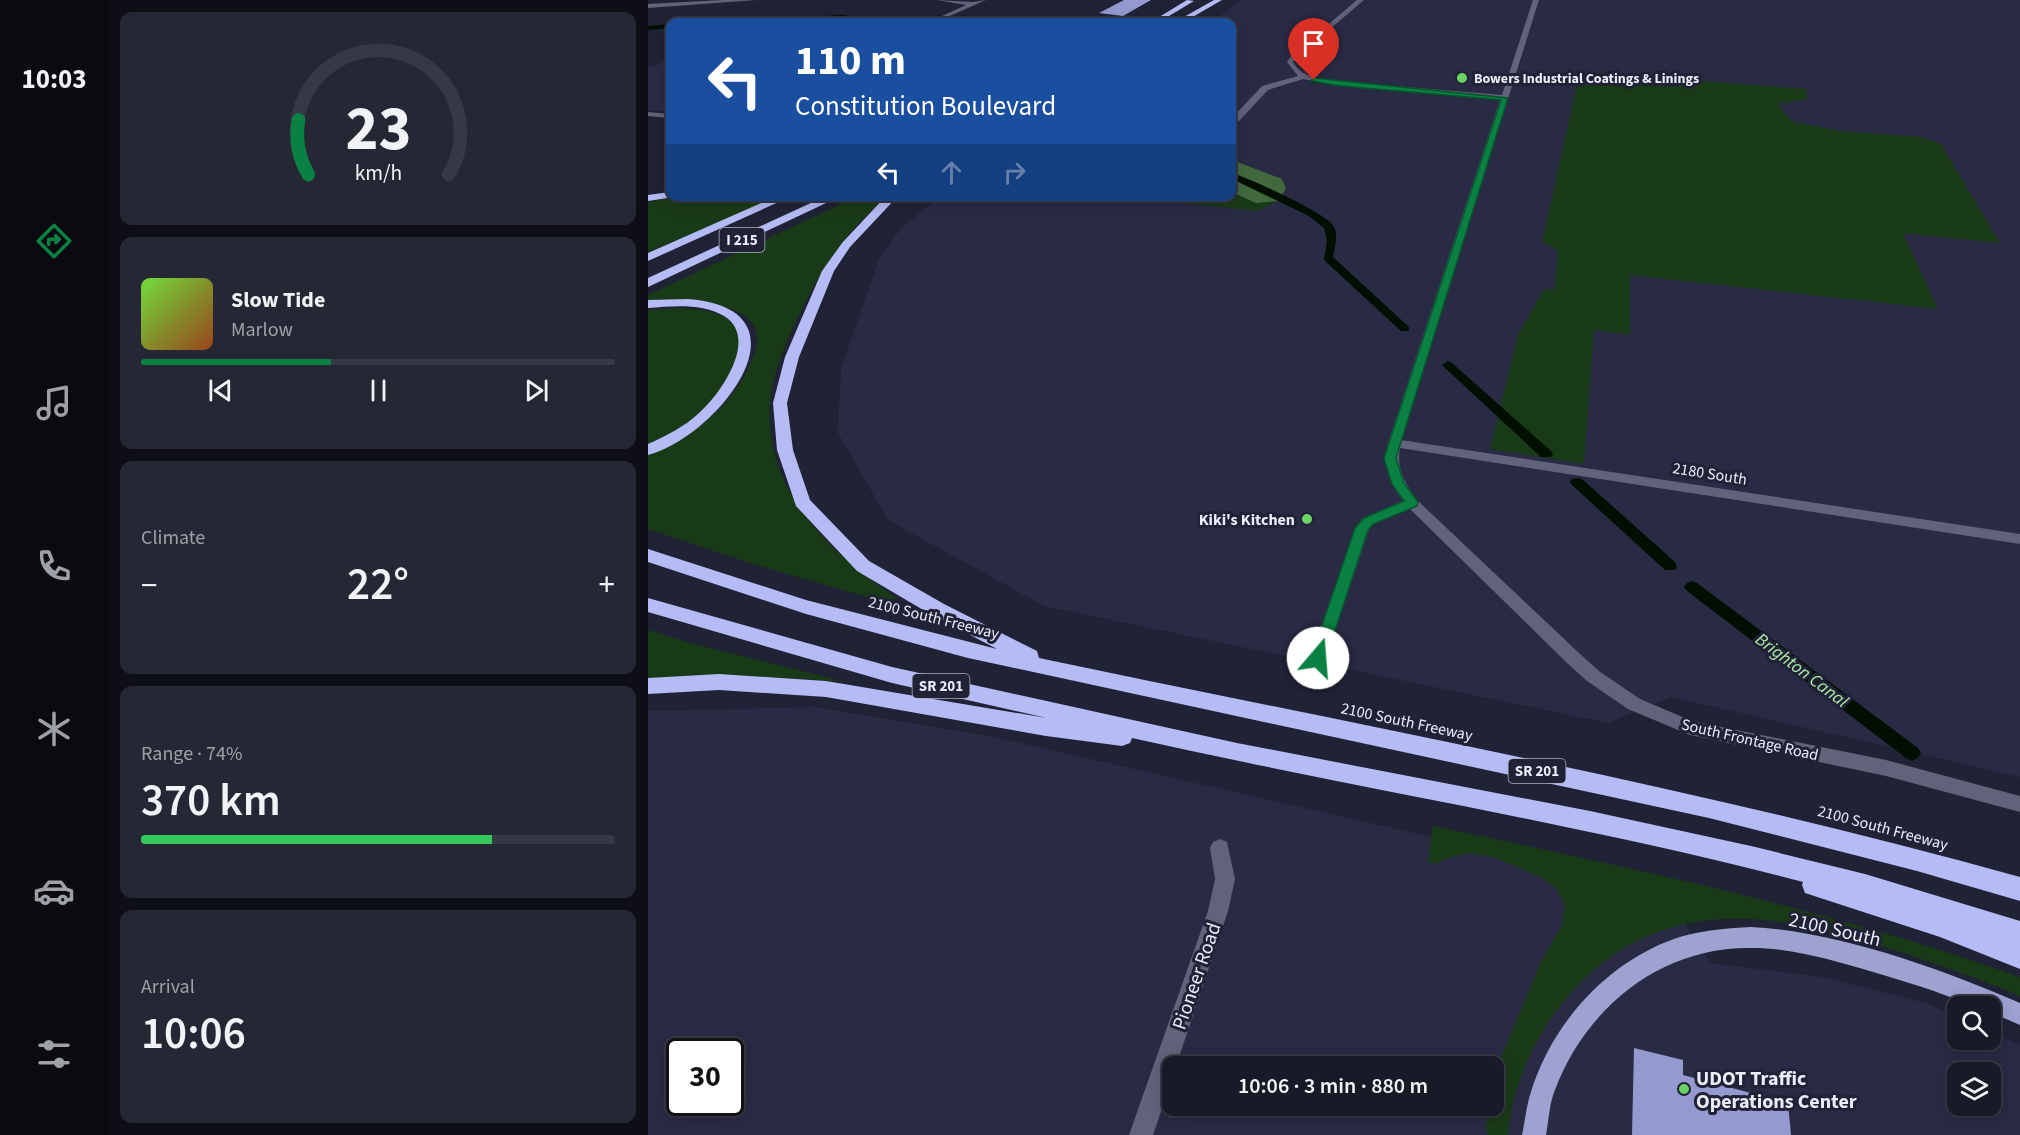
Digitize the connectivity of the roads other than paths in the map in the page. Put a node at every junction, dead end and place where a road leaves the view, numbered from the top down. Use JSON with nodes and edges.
{"nodes":[{"id":1,"x":753,"y":0,"type":"edge"},
{"id":2,"x":940,"y":0,"type":"edge"},
{"id":3,"x":983,"y":0,"type":"edge"},
{"id":4,"x":1192,"y":0,"type":"edge"},
{"id":5,"x":1220,"y":0,"type":"edge"},
{"id":6,"x":1361,"y":0,"type":"edge"},
{"id":7,"x":1536,"y":0,"type":"edge"},
{"id":8,"x":974,"y":4,"type":"junction"},
{"id":9,"x":648,"y":6,"type":"edge"},
{"id":10,"x":941,"y":18,"type":"edge"},
{"id":11,"x":1162,"y":18,"type":"edge"},
{"id":12,"x":1186,"y":18,"type":"edge"},
{"id":13,"x":1194,"y":18,"type":"edge"},
{"id":14,"x":1304,"y":76,"type":"junction"},
{"id":15,"x":1505,"y":98,"type":"junction"},
{"id":16,"x":648,"y":114,"type":"edge"},
{"id":17,"x":666,"y":116,"type":"edge"},
{"id":18,"x":1236,"y":119,"type":"dead end"},
{"id":19,"x":666,"y":196,"type":"edge"},
{"id":20,"x":648,"y":198,"type":"edge"},
{"id":21,"x":776,"y":201,"type":"edge"},
{"id":22,"x":825,"y":201,"type":"edge"},
{"id":23,"x":888,"y":201,"type":"edge"},
{"id":24,"x":648,"y":257,"type":"edge"},
{"id":25,"x":648,"y":283,"type":"edge"},
{"id":26,"x":648,"y":304,"type":"edge"},
{"id":27,"x":1394,"y":443,"type":"junction"},
{"id":28,"x":648,"y":450,"type":"edge"},
{"id":29,"x":1412,"y":502,"type":"junction"},
{"id":30,"x":2020,"y":538,"type":"edge"},
{"id":31,"x":648,"y":555,"type":"edge"},
{"id":32,"x":648,"y":605,"type":"edge"},
{"id":33,"x":1318,"y":658,"type":"dead end"},
{"id":34,"x":1051,"y":667,"type":"junction"},
{"id":35,"x":648,"y":686,"type":"edge"},
{"id":36,"x":1237,"y":752,"type":"junction"},
{"id":37,"x":2020,"y":804,"type":"edge"},
{"id":38,"x":1590,"y":822,"type":"junction"},
{"id":39,"x":1220,"y":848,"type":"dead end"},
{"id":40,"x":2020,"y":889,"type":"edge"},
{"id":41,"x":2020,"y":933,"type":"edge"},
{"id":42,"x":2020,"y":956,"type":"edge"},
{"id":43,"x":2020,"y":1014,"type":"edge"},
{"id":44,"x":1141,"y":1135,"type":"edge"},
{"id":45,"x":1534,"y":1135,"type":"edge"}],
"edges":[{"from":1,"to":9,"type":"street"},
{"from":2,"to":8,"type":"street"},
{"from":3,"to":8,"type":"street"},
{"from":4,"to":11,"type":"highway"},
{"from":5,"to":12,"type":"highway"},
{"from":5,"to":13,"type":"highway"},
{"from":6,"to":14,"type":"street"},
{"from":7,"to":15,"type":"street","name":"South Frontage Road"},
{"from":8,"to":10,"type":"street"},
{"from":14,"to":15,"type":"street"},
{"from":14,"to":18,"type":"street"},
{"from":15,"to":27,"type":"street","name":"South Frontage Road"},
{"from":16,"to":17,"type":"street"},
{"from":19,"to":20,"type":"highway"},
{"from":21,"to":24,"type":"highway","number":"I 215"},
{"from":22,"to":25,"type":"highway","number":"I 215"},
{"from":23,"to":34,"type":"highway"},
{"from":26,"to":28,"type":"highway"},
{"from":27,"to":29,"type":"street","name":"South Frontage Road"},
{"from":27,"to":30,"type":"street","name":"2180 South"},
{"from":29,"to":33,"type":"street"},
{"from":29,"to":37,"type":"street","name":"South Frontage Road"},
{"from":31,"to":34,"type":"highway","name":"2100 South Freeway","number":"SR 201"},
{"from":32,"to":36,"type":"highway","number":"SR 201"},
{"from":34,"to":40,"type":"highway","name":"2100 South Freeway","number":"SR 201"},
{"from":35,"to":36,"type":"highway"},
{"from":36,"to":38,"type":"highway","number":"SR 201"},
{"from":38,"to":41,"type":"highway","number":"SR 201"},
{"from":38,"to":42,"type":"highway"},
{"from":39,"to":44,"type":"street","name":"Pioneer Road"},
{"from":43,"to":45,"type":"main road","name":"2100 South"}]}
